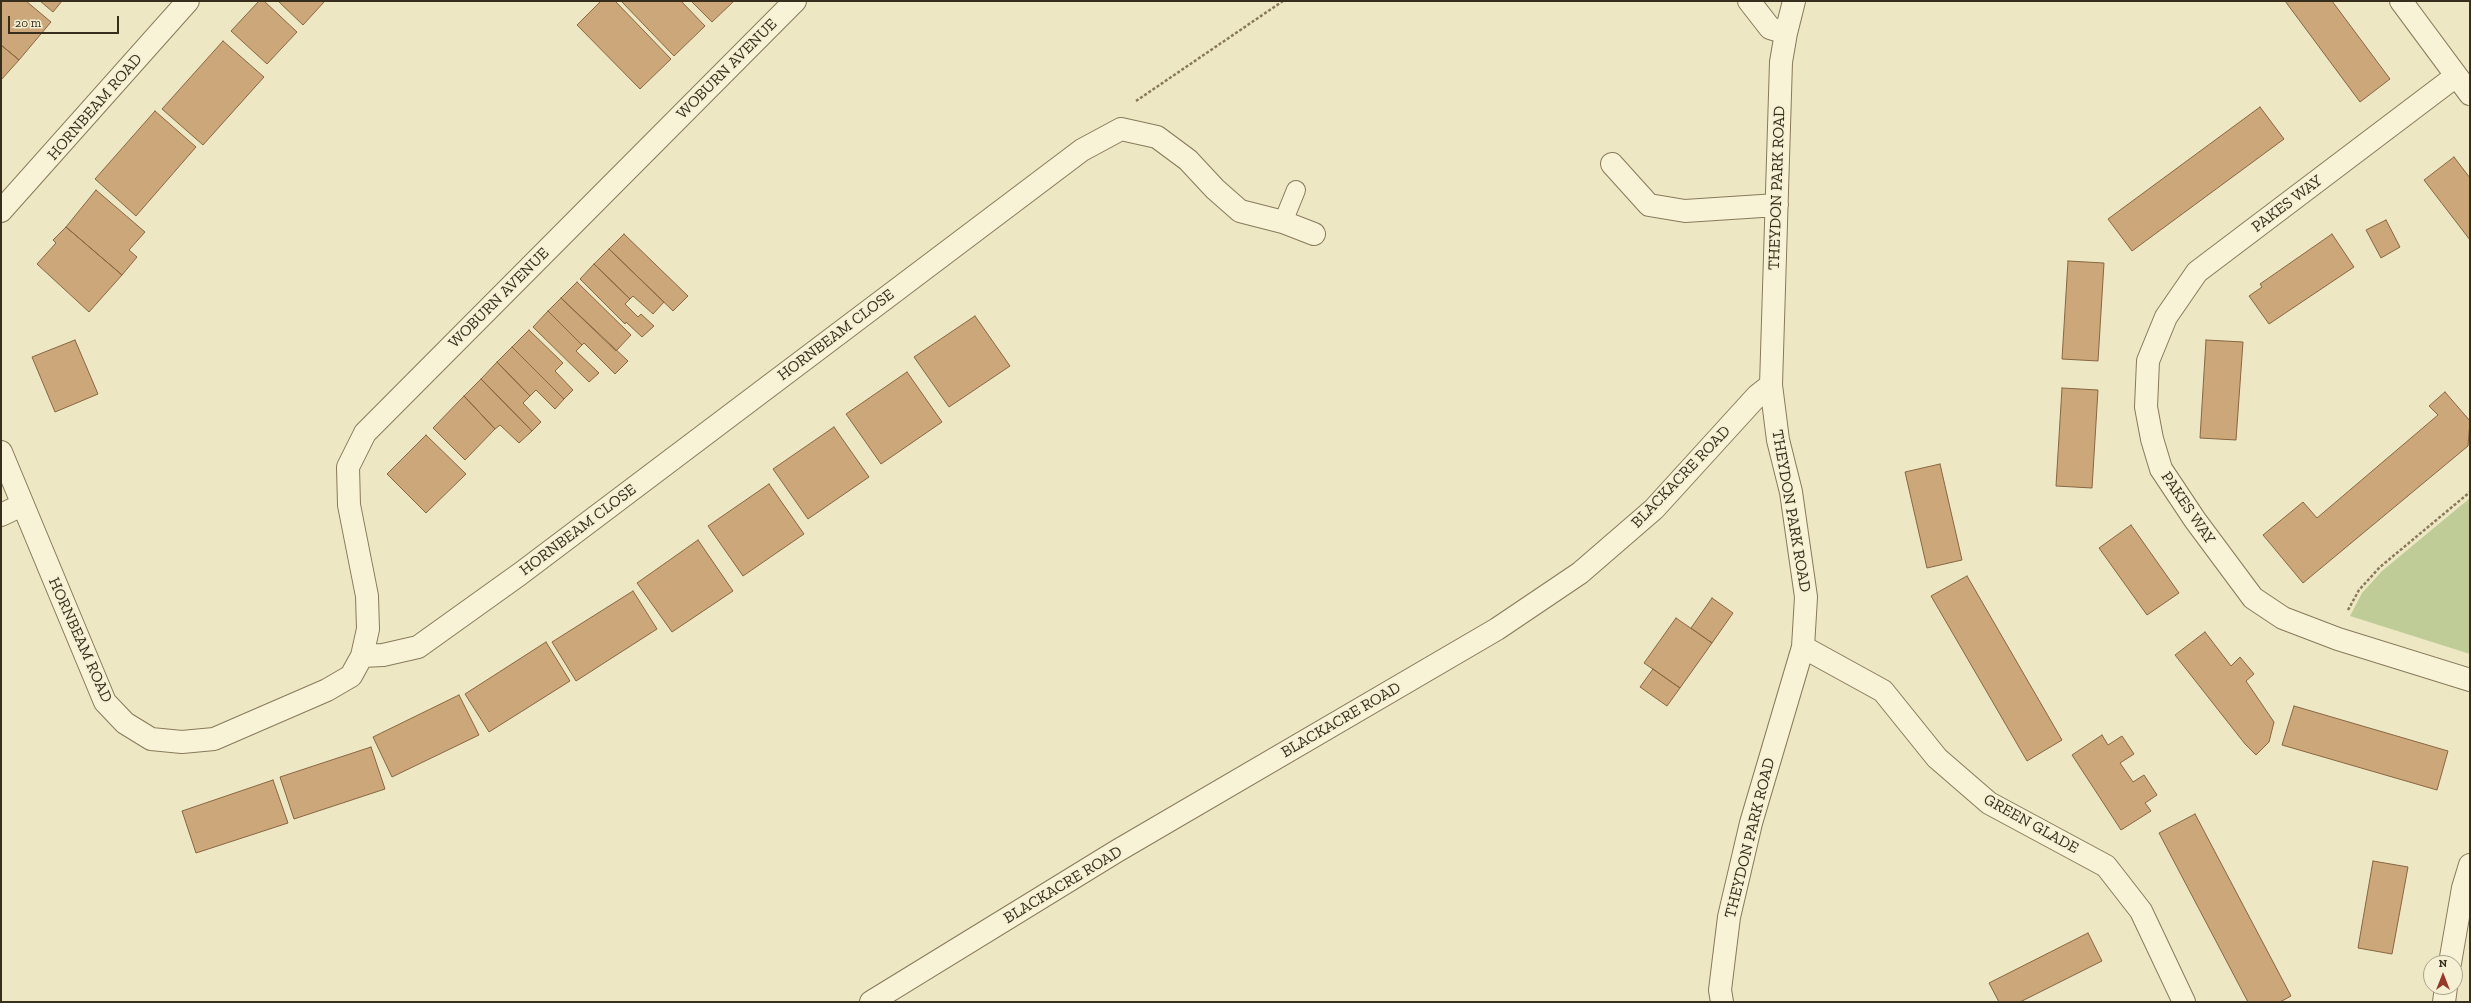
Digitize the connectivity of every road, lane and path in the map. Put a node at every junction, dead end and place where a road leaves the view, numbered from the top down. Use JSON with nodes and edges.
{"nodes":[{"id":1,"x":188,"y":1,"type":"edge"},
{"id":2,"x":794,"y":1,"type":"edge"},
{"id":3,"x":1283,"y":1,"type":"edge"},
{"id":4,"x":1749,"y":1,"type":"edge"},
{"id":5,"x":1794,"y":1,"type":"edge"},
{"id":6,"x":2401,"y":1,"type":"edge"},
{"id":7,"x":1786,"y":33,"type":"junction"},
{"id":8,"x":2456,"y":76,"type":"junction"},
{"id":9,"x":2470,"y":94,"type":"edge"},
{"id":10,"x":1121,"y":129,"type":"junction"},
{"id":11,"x":1612,"y":164,"type":"dead end"},
{"id":12,"x":1296,"y":190,"type":"dead end"},
{"id":13,"x":1778,"y":205,"type":"junction"},
{"id":14,"x":1,"y":211,"type":"edge"},
{"id":15,"x":1283,"y":222,"type":"junction"},
{"id":16,"x":1314,"y":234,"type":"dead end"},
{"id":17,"x":1771,"y":385,"type":"junction"},
{"id":18,"x":1,"y":452,"type":"edge"},
{"id":19,"x":2470,"y":492,"type":"edge"},
{"id":20,"x":22,"y":506,"type":"junction"},
{"id":21,"x":1,"y":514,"type":"edge"},
{"id":22,"x":2338,"y":639,"type":"junction"},
{"id":23,"x":1803,"y":647,"type":"junction"},
{"id":24,"x":362,"y":656,"type":"junction"},
{"id":25,"x":2470,"y":680,"type":"edge"},
{"id":26,"x":2470,"y":865,"type":"edge"},
{"id":27,"x":2451,"y":955,"type":"edge"},
{"id":28,"x":871,"y":1002,"type":"edge"},
{"id":29,"x":1722,"y":1002,"type":"edge"},
{"id":30,"x":2184,"y":1002,"type":"edge"}],
"edges":[{"from":1,"to":14,"type":"street","name":"HORNBEAM ROAD"},
{"from":2,"to":24,"type":"street","name":"WOBURN AVENUE"},
{"from":3,"to":10,"type":"path"},
{"from":4,"to":7,"type":"street"},
{"from":5,"to":7,"type":"street","name":"THEYDON PARK ROAD"},
{"from":6,"to":8,"type":"street"},
{"from":7,"to":13,"type":"street","name":"THEYDON PARK ROAD"},
{"from":8,"to":9,"type":"street"},
{"from":8,"to":22,"type":"street","name":"PAKES WAY"},
{"from":10,"to":15,"type":"street"},
{"from":10,"to":24,"type":"street","name":"HORNBEAM CLOSE"},
{"from":11,"to":13,"type":"street"},
{"from":12,"to":15,"type":"lane"},
{"from":13,"to":17,"type":"street","name":"THEYDON PARK ROAD"},
{"from":15,"to":16,"type":"street"},
{"from":17,"to":23,"type":"street","name":"THEYDON PARK ROAD"},
{"from":17,"to":28,"type":"street","name":"BLACKACRE ROAD"},
{"from":18,"to":20,"type":"street","name":"HORNBEAM ROAD"},
{"from":19,"to":22,"type":"path"},
{"from":20,"to":21,"type":"street"},
{"from":20,"to":24,"type":"street","name":"HORNBEAM ROAD"},
{"from":22,"to":25,"type":"street","name":"PAKES WAY"},
{"from":23,"to":29,"type":"street","name":"THEYDON PARK ROAD"},
{"from":23,"to":30,"type":"street","name":"GREEN GLADE"},
{"from":26,"to":27,"type":"street"}]}
